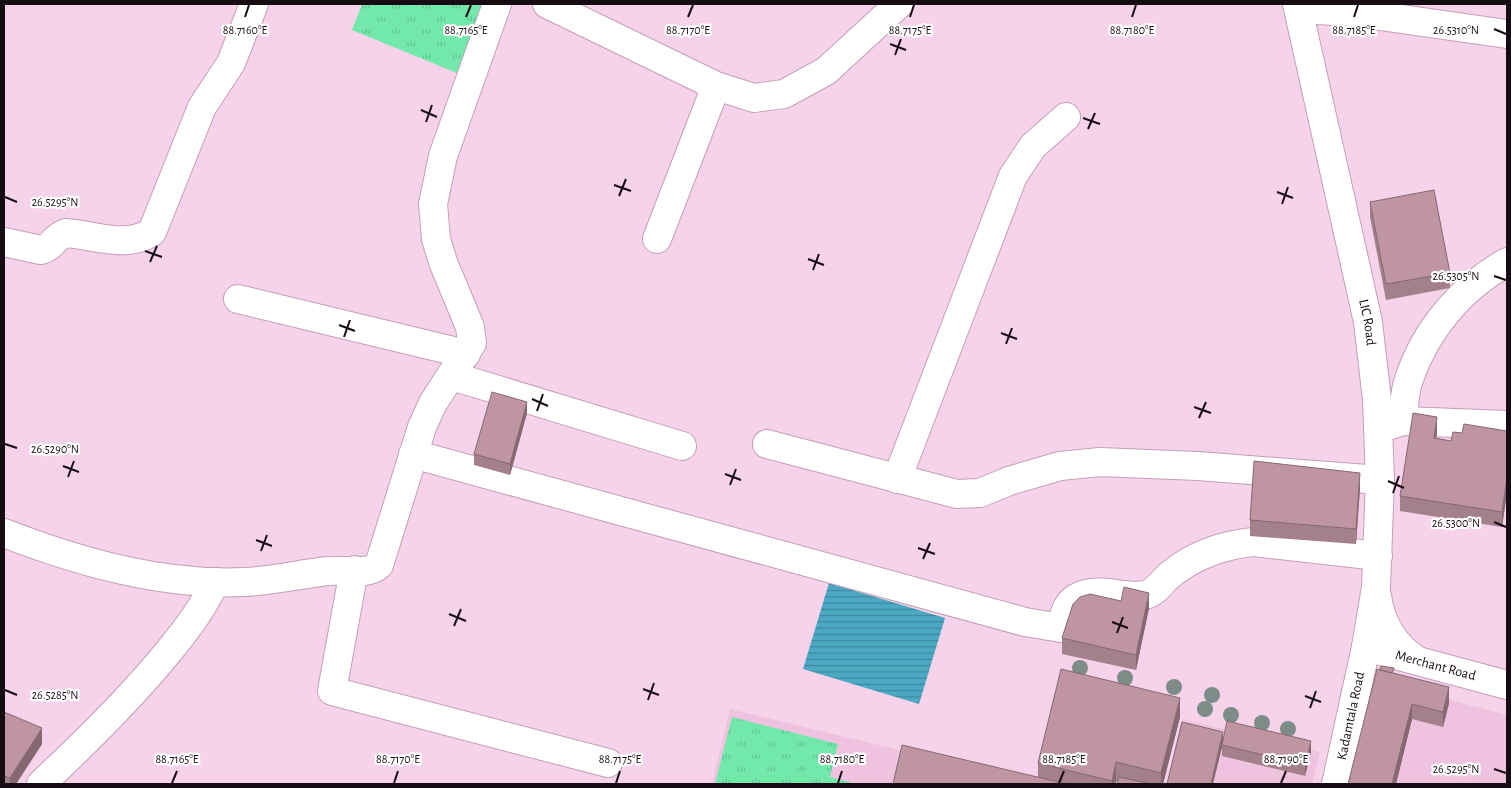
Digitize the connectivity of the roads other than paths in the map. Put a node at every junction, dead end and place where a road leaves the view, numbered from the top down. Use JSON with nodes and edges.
{"nodes":[{"id":1,"x":254,"y":4,"type":"edge"},
{"id":2,"x":497,"y":4,"type":"edge"},
{"id":3,"x":547,"y":4,"type":"edge"},
{"id":4,"x":899,"y":4,"type":"edge"},
{"id":5,"x":1298,"y":6,"type":"edge"},
{"id":6,"x":1507,"y":34,"type":"edge"},
{"id":7,"x":716,"y":86,"type":"junction"},
{"id":8,"x":1066,"y":117,"type":"dead end"},
{"id":9,"x":657,"y":239,"type":"dead end"},
{"id":10,"x":4,"y":242,"type":"edge"},
{"id":11,"x":1507,"y":262,"type":"edge"},
{"id":12,"x":238,"y":299,"type":"dead end"},
{"id":13,"x":459,"y":365,"type":"junction"},
{"id":14,"x":1390,"y":425,"type":"junction"},
{"id":15,"x":1507,"y":425,"type":"edge"},
{"id":16,"x":768,"y":444,"type":"dead end"},
{"id":17,"x":682,"y":446,"type":"dead end"},
{"id":18,"x":413,"y":454,"type":"junction"},
{"id":19,"x":897,"y":479,"type":"junction"},
{"id":20,"x":1380,"y":480,"type":"junction"},
{"id":21,"x":4,"y":533,"type":"edge"},
{"id":22,"x":1378,"y":556,"type":"junction"},
{"id":23,"x":354,"y":570,"type":"junction"},
{"id":24,"x":215,"y":582,"type":"junction"},
{"id":25,"x":1376,"y":587,"type":"junction"},
{"id":26,"x":1366,"y":647,"type":"junction"},
{"id":27,"x":1418,"y":661,"type":"junction"},
{"id":28,"x":1507,"y":685,"type":"edge"},
{"id":29,"x":608,"y":763,"type":"dead end"},
{"id":30,"x":41,"y":784,"type":"edge"},
{"id":31,"x":1336,"y":784,"type":"edge"}],
"edges":[{"from":1,"to":10,"type":"street"},
{"from":2,"to":13,"type":"street"},
{"from":3,"to":7,"type":"street"},
{"from":4,"to":7,"type":"street"},
{"from":5,"to":6,"type":"street"},
{"from":5,"to":14,"type":"street","name":"LIC Road"},
{"from":7,"to":9,"type":"street"},
{"from":8,"to":19,"type":"street"},
{"from":11,"to":14,"type":"street"},
{"from":12,"to":13,"type":"street"},
{"from":13,"to":17,"type":"street"},
{"from":13,"to":18,"type":"street"},
{"from":14,"to":15,"type":"street"},
{"from":14,"to":20,"type":"street","name":"LIC Road"},
{"from":16,"to":19,"type":"street"},
{"from":18,"to":22,"type":"street"},
{"from":18,"to":23,"type":"street"},
{"from":19,"to":20,"type":"street"},
{"from":20,"to":22,"type":"street","name":"LIC Road"},
{"from":21,"to":24,"type":"street"},
{"from":22,"to":25,"type":"street","name":"LIC Road"},
{"from":23,"to":24,"type":"street"},
{"from":23,"to":29,"type":"street"},
{"from":24,"to":30,"type":"street"},
{"from":25,"to":26,"type":"street","name":"LIC Road"},
{"from":25,"to":27,"type":"street"},
{"from":26,"to":27,"type":"street","name":"Merchant Road"},
{"from":26,"to":31,"type":"street","name":"Kadamtala Road"},
{"from":27,"to":28,"type":"street","name":"Merchant Road"}]}
